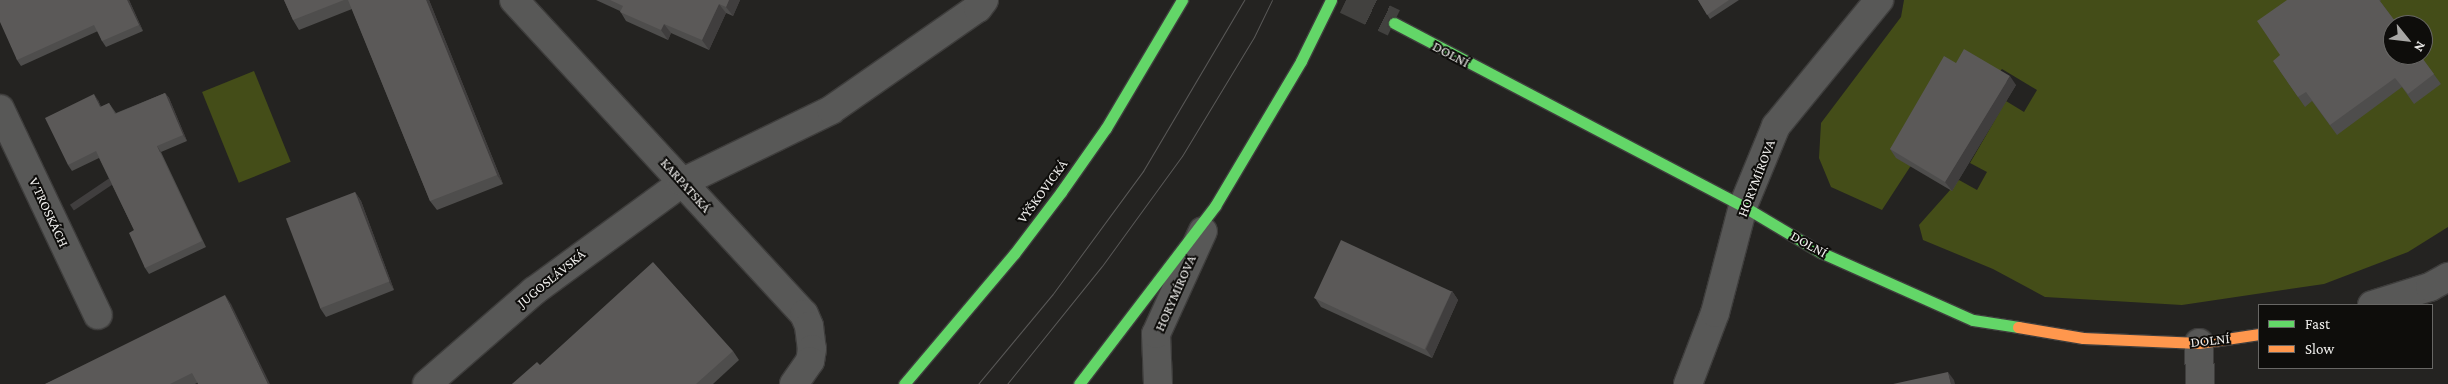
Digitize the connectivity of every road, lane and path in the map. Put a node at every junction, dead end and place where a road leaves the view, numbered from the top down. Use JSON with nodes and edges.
{"nodes":[{"id":1,"x":514,"y":0,"type":"edge"},
{"id":2,"x":984,"y":0,"type":"edge"},
{"id":3,"x":1182,"y":0,"type":"edge"},
{"id":4,"x":1331,"y":0,"type":"edge"},
{"id":5,"x":1879,"y":0,"type":"edge"},
{"id":6,"x":1394,"y":24,"type":"tunnel mouth"},
{"id":7,"x":0,"y":109,"type":"edge"},
{"id":8,"x":683,"y":182,"type":"junction"},
{"id":9,"x":1215,"y":206,"type":"junction"},
{"id":10,"x":1743,"y":206,"type":"junction"},
{"id":11,"x":2448,"y":276,"type":"edge"},
{"id":12,"x":2375,"y":304,"type":"edge"},
{"id":13,"x":98,"y":315,"type":"dead end"},
{"id":14,"x":2258,"y":334,"type":"edge"},
{"id":15,"x":2199,"y":344,"type":"junction"},
{"id":16,"x":426,"y":384,"type":"edge"},
{"id":17,"x":794,"y":384,"type":"edge"},
{"id":18,"x":904,"y":384,"type":"edge"},
{"id":19,"x":1079,"y":384,"type":"edge"},
{"id":20,"x":1158,"y":384,"type":"edge"},
{"id":21,"x":1688,"y":384,"type":"edge"},
{"id":22,"x":2200,"y":384,"type":"edge"}],
"edges":[{"from":1,"to":8,"type":"street","name":"KARPATSKÁ"},
{"from":2,"to":8,"type":"street","name":"JUGOSLÁVSKÁ"},
{"from":3,"to":18,"type":"street","name":"VÝŠKOVICKÁ"},
{"from":4,"to":9,"type":"street"},
{"from":5,"to":10,"type":"street","name":"HORYMÍROVA"},
{"from":6,"to":10,"type":"street","name":"DOLNÍ"},
{"from":7,"to":13,"type":"street","name":"V TROSKÁCH"},
{"from":8,"to":16,"type":"street","name":"JUGOSLÁVSKÁ"},
{"from":8,"to":17,"type":"street","name":"KARPATSKÁ"},
{"from":9,"to":19,"type":"street"},
{"from":9,"to":20,"type":"street","name":"HORYMÍROVA"},
{"from":10,"to":15,"type":"street","name":"DOLNÍ"},
{"from":10,"to":21,"type":"street","name":"HORYMÍROVA"},
{"from":11,"to":12,"type":"street"},
{"from":14,"to":15,"type":"street","name":"DOLNÍ"},
{"from":15,"to":22,"type":"street"}]}
